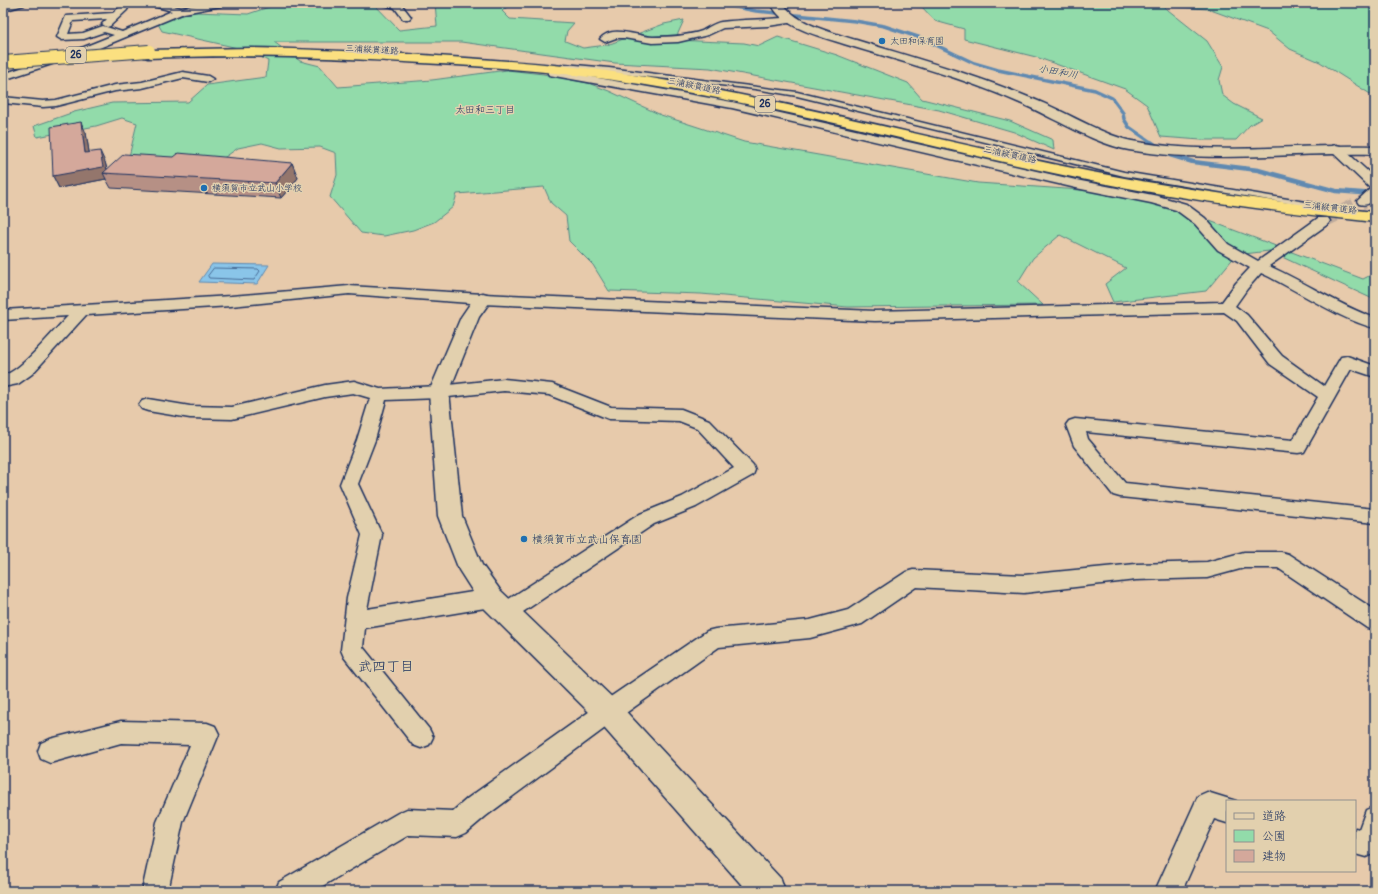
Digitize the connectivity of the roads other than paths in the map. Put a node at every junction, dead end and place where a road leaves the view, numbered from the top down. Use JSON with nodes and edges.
{"nodes":[{"id":1,"x":21,"y":3,"type":"edge"},
{"id":2,"x":125,"y":3,"type":"edge"},
{"id":3,"x":153,"y":3,"type":"edge"},
{"id":4,"x":221,"y":3,"type":"edge"},
{"id":5,"x":388,"y":3,"type":"edge"},
{"id":6,"x":777,"y":3,"type":"edge"},
{"id":7,"x":3,"y":8,"type":"edge"},
{"id":8,"x":181,"y":11,"type":"junction"},
{"id":9,"x":114,"y":16,"type":"junction"},
{"id":10,"x":406,"y":18,"type":"dead end"},
{"id":11,"x":792,"y":20,"type":"junction"},
{"id":12,"x":103,"y":29,"type":"junction"},
{"id":13,"x":124,"y":33,"type":"junction"},
{"id":14,"x":605,"y":39,"type":"dead end"},
{"id":15,"x":88,"y":49,"type":"junction"},
{"id":16,"x":149,"y":52,"type":"junction"},
{"id":17,"x":3,"y":57,"type":"edge"},
{"id":18,"x":3,"y":63,"type":"edge"},
{"id":19,"x":558,"y":69,"type":"junction"},
{"id":20,"x":3,"y":77,"type":"edge"},
{"id":21,"x":208,"y":79,"type":"dead end"},
{"id":22,"x":3,"y":100,"type":"edge"},
{"id":23,"x":1336,"y":149,"type":"junction"},
{"id":24,"x":1375,"y":150,"type":"edge"},
{"id":25,"x":1375,"y":185,"type":"edge"},
{"id":26,"x":1375,"y":192,"type":"edge"},
{"id":27,"x":1364,"y":201,"type":"tunnel mouth"},
{"id":28,"x":1332,"y":208,"type":"junction"},
{"id":29,"x":1375,"y":213,"type":"edge"},
{"id":30,"x":1375,"y":217,"type":"edge"},
{"id":31,"x":1323,"y":221,"type":"tunnel mouth"},
{"id":32,"x":1260,"y":266,"type":"junction"},
{"id":33,"x":483,"y":299,"type":"junction"},
{"id":34,"x":1227,"y":306,"type":"junction"},
{"id":35,"x":80,"y":312,"type":"junction"},
{"id":36,"x":3,"y":316,"type":"edge"},
{"id":37,"x":1375,"y":323,"type":"edge"},
{"id":38,"x":1375,"y":372,"type":"edge"},
{"id":39,"x":3,"y":381,"type":"edge"},
{"id":40,"x":439,"y":392,"type":"junction"},
{"id":41,"x":379,"y":395,"type":"junction"},
{"id":42,"x":1326,"y":395,"type":"junction"},
{"id":43,"x":148,"y":405,"type":"dead end"},
{"id":44,"x":1375,"y":516,"type":"edge"},
{"id":45,"x":498,"y":605,"type":"junction"},
{"id":46,"x":356,"y":620,"type":"junction"},
{"id":47,"x":1375,"y":621,"type":"edge"},
{"id":48,"x":608,"y":712,"type":"junction"},
{"id":49,"x":421,"y":737,"type":"dead end"},
{"id":50,"x":50,"y":751,"type":"dead end"},
{"id":51,"x":1226,"y":810,"type":"edge"},
{"id":52,"x":1375,"y":819,"type":"edge"},
{"id":53,"x":1356,"y":841,"type":"edge"},
{"id":54,"x":156,"y":891,"type":"edge"},
{"id":55,"x":288,"y":891,"type":"edge"},
{"id":56,"x":770,"y":891,"type":"edge"},
{"id":57,"x":1168,"y":891,"type":"edge"}],
"edges":[{"from":1,"to":7,"type":"street"},
{"from":2,"to":9,"type":"street"},
{"from":3,"to":8,"type":"street"},
{"from":4,"to":8,"type":"street"},
{"from":5,"to":10,"type":"street"},
{"from":6,"to":11,"type":"street"},
{"from":8,"to":13,"type":"street"},
{"from":9,"to":12,"type":"street"},
{"from":9,"to":12,"type":"street"},
{"from":11,"to":14,"type":"street"},
{"from":11,"to":23,"type":"street"},
{"from":12,"to":13,"type":"street"},
{"from":13,"to":15,"type":"street"},
{"from":15,"to":17,"type":"street"},
{"from":15,"to":20,"type":"street"},
{"from":16,"to":18,"type":"highway","name":"三浦縦貫道路","number":"26","bridge":true},
{"from":16,"to":19,"type":"highway","name":"三浦縦貫道路","number":"26"},
{"from":16,"to":30,"type":"highway","name":"三浦縦貫道路","number":"26"},
{"from":19,"to":28,"type":"highway","name":"三浦縦貫道路","number":"26"},
{"from":19,"to":28,"type":"lane"},
{"from":19,"to":32,"type":"street"},
{"from":21,"to":22,"type":"street"},
{"from":23,"to":24,"type":"street"},
{"from":23,"to":25,"type":"street"},
{"from":26,"to":27,"type":"street"},
{"from":28,"to":29,"type":"highway","name":"三浦縦貫道路","number":"26"},
{"from":31,"to":32,"type":"street"},
{"from":32,"to":34,"type":"street"},
{"from":32,"to":37,"type":"street"},
{"from":33,"to":34,"type":"street"},
{"from":33,"to":35,"type":"street"},
{"from":33,"to":40,"type":"street"},
{"from":34,"to":42,"type":"street"},
{"from":35,"to":36,"type":"street"},
{"from":35,"to":39,"type":"street"},
{"from":38,"to":42,"type":"street"},
{"from":40,"to":41,"type":"street"},
{"from":40,"to":45,"type":"street"},
{"from":40,"to":45,"type":"street"},
{"from":41,"to":43,"type":"street"},
{"from":41,"to":46,"type":"street"},
{"from":42,"to":44,"type":"street"},
{"from":45,"to":46,"type":"street"},
{"from":45,"to":48,"type":"street"},
{"from":46,"to":49,"type":"street"},
{"from":47,"to":48,"type":"street"},
{"from":48,"to":55,"type":"street"},
{"from":48,"to":56,"type":"street"},
{"from":50,"to":54,"type":"street"},
{"from":51,"to":57,"type":"street"},
{"from":52,"to":53,"type":"street"}]}
